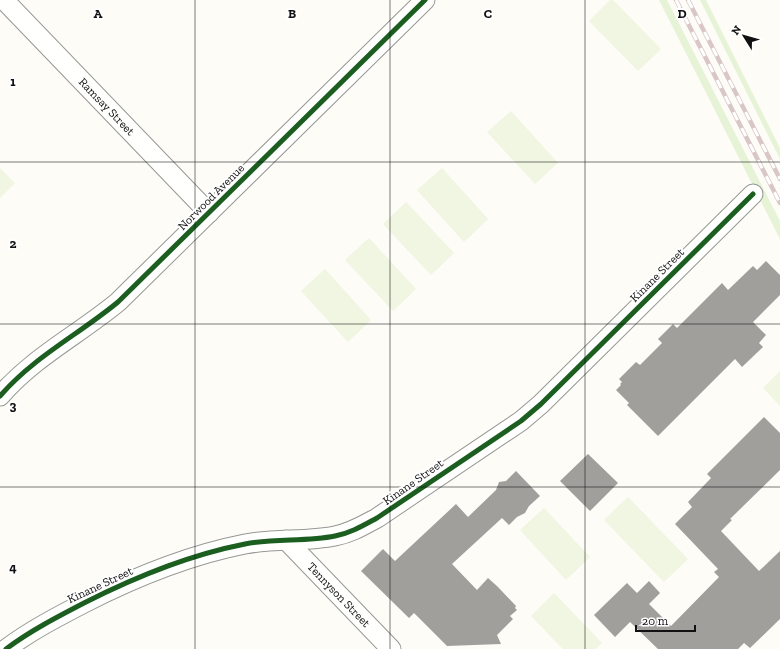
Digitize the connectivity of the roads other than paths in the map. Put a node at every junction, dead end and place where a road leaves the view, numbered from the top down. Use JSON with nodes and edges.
{"nodes":[{"id":1,"x":4,"y":0,"type":"edge"},
{"id":2,"x":426,"y":0,"type":"edge"},
{"id":3,"x":753,"y":194,"type":"dead end"},
{"id":4,"x":209,"y":213,"type":"junction"},
{"id":5,"x":0,"y":396,"type":"edge"},
{"id":6,"x":286,"y":540,"type":"junction"},
{"id":7,"x":6,"y":649,"type":"edge"},
{"id":8,"x":391,"y":649,"type":"edge"}],
"edges":[{"from":1,"to":4,"type":"street","name":"Ramsay Street"},
{"from":2,"to":4,"type":"street","name":"Norwood Avenue"},
{"from":3,"to":6,"type":"street","name":"Kinane Street"},
{"from":4,"to":5,"type":"street","name":"Norwood Avenue"},
{"from":6,"to":7,"type":"street","name":"Kinane Street"},
{"from":6,"to":8,"type":"street","name":"Tennyson Street"}]}
